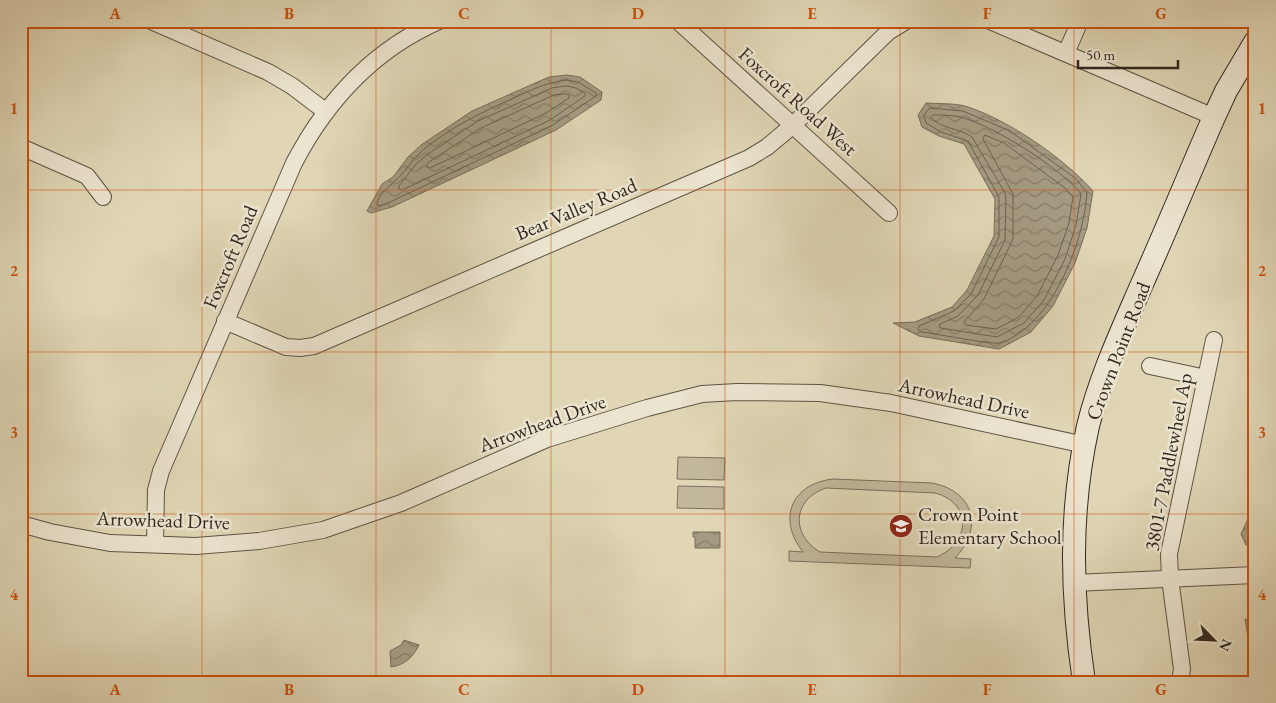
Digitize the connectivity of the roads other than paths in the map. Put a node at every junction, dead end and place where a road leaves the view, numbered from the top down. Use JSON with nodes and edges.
{"nodes":[{"id":1,"x":151,"y":21,"type":"edge"},
{"id":2,"x":439,"y":21,"type":"edge"},
{"id":3,"x":906,"y":21,"type":"edge"},
{"id":4,"x":990,"y":21,"type":"edge"},
{"id":5,"x":1080,"y":21,"type":"edge"},
{"id":6,"x":682,"y":22,"type":"edge"},
{"id":7,"x":418,"y":25,"type":"edge"},
{"id":8,"x":1253,"y":47,"type":"edge"},
{"id":9,"x":1066,"y":53,"type":"junction"},
{"id":10,"x":325,"y":111,"type":"junction"},
{"id":11,"x":1214,"y":116,"type":"junction"},
{"id":12,"x":792,"y":126,"type":"junction"},
{"id":13,"x":22,"y":150,"type":"edge"},
{"id":14,"x":103,"y":197,"type":"dead end"},
{"id":15,"x":889,"y":213,"type":"dead end"},
{"id":16,"x":225,"y":321,"type":"junction"},
{"id":17,"x":1214,"y":340,"type":"dead end"},
{"id":18,"x":1150,"y":366,"type":"dead end"},
{"id":19,"x":1206,"y":378,"type":"junction"},
{"id":20,"x":1085,"y":446,"type":"junction"},
{"id":21,"x":21,"y":524,"type":"edge"},
{"id":22,"x":155,"y":544,"type":"junction"},
{"id":23,"x":1255,"y":575,"type":"edge"},
{"id":24,"x":1170,"y":578,"type":"junction"},
{"id":25,"x":1074,"y":583,"type":"junction"},
{"id":26,"x":1084,"y":682,"type":"edge"},
{"id":27,"x":1180,"y":682,"type":"edge"}],
"edges":[{"from":1,"to":10,"type":"street"},
{"from":2,"to":7,"type":"street"},
{"from":3,"to":12,"type":"street","name":"Bear Valley Road"},
{"from":4,"to":9,"type":"street"},
{"from":5,"to":9,"type":"street"},
{"from":6,"to":12,"type":"street","name":"Foxcroft Road West"},
{"from":7,"to":10,"type":"street","name":"Foxcroft Road"},
{"from":8,"to":11,"type":"street","name":"Crown Point Road"},
{"from":9,"to":11,"type":"street"},
{"from":10,"to":16,"type":"street","name":"Foxcroft Road"},
{"from":11,"to":20,"type":"street","name":"Crown Point Road"},
{"from":12,"to":15,"type":"street","name":"Foxcroft Road West"},
{"from":12,"to":16,"type":"street","name":"Bear Valley Road"},
{"from":13,"to":14,"type":"street"},
{"from":16,"to":22,"type":"street","name":"Foxcroft Road"},
{"from":17,"to":19,"type":"street","name":"3801-7 Paddlewheel Ap"},
{"from":18,"to":19,"type":"street"},
{"from":19,"to":24,"type":"street","name":"3801-7 Paddlewheel Ap"},
{"from":20,"to":22,"type":"street","name":"Arrowhead Drive"},
{"from":20,"to":25,"type":"street","name":"Crown Point Road"},
{"from":21,"to":22,"type":"street","name":"Arrowhead Drive"},
{"from":23,"to":24,"type":"street"},
{"from":24,"to":25,"type":"street"},
{"from":24,"to":27,"type":"street","name":"3801-7 Paddlewheel Ap"},
{"from":25,"to":26,"type":"street","name":"Crown Point Road"}]}
